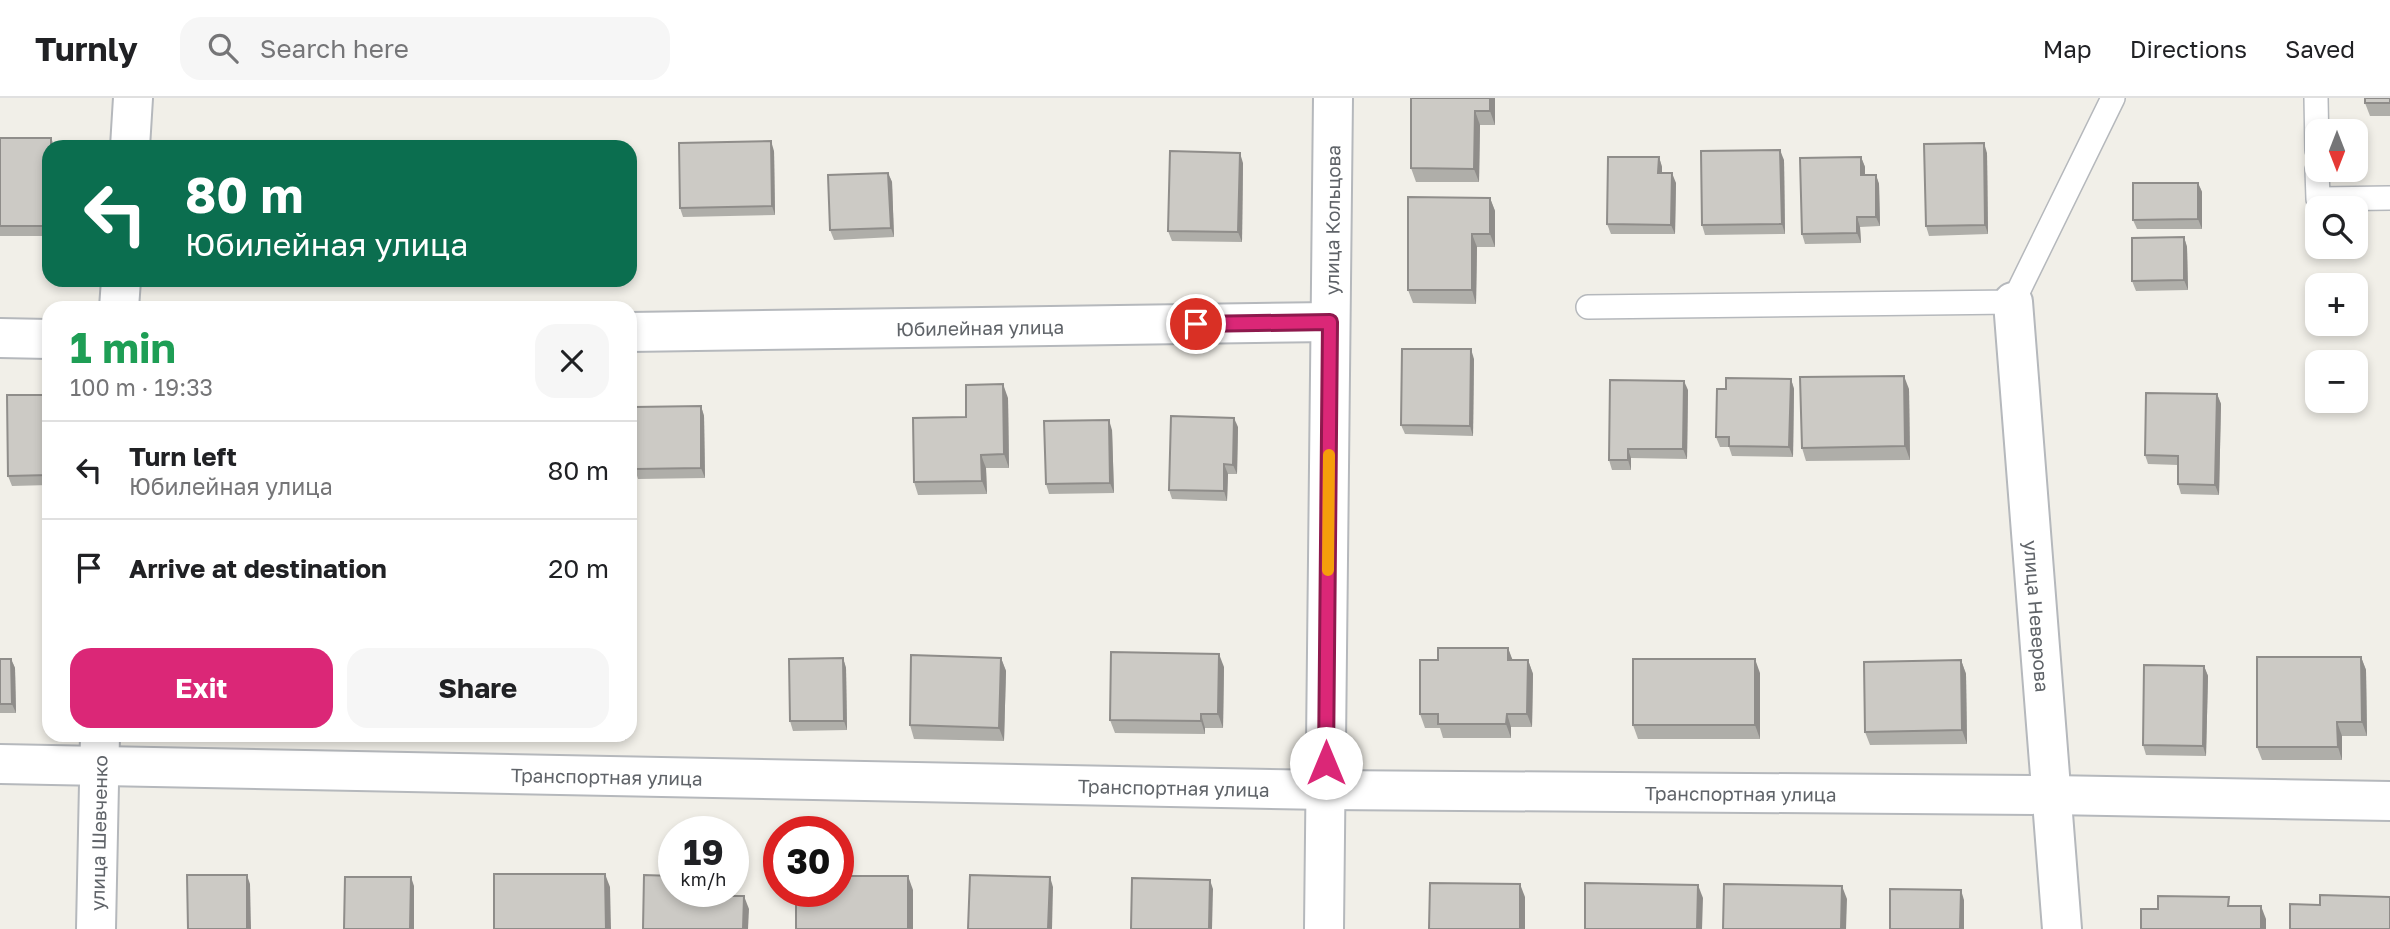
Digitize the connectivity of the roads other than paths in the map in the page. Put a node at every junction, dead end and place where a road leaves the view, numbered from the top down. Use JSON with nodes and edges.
{"nodes":[{"id":1,"x":133,"y":98,"type":"edge"},
{"id":2,"x":1333,"y":98,"type":"edge"},
{"id":3,"x":2113,"y":98,"type":"edge"},
{"id":4,"x":2316,"y":98,"type":"edge"},
{"id":5,"x":2316,"y":119,"type":"edge"},
{"id":6,"x":130,"y":140,"type":"edge"},
{"id":7,"x":2317,"y":182,"type":"edge"},
{"id":8,"x":2390,"y":198,"type":"edge"},
{"id":9,"x":2013,"y":302,"type":"junction"},
{"id":10,"x":1588,"y":307,"type":"dead end"},
{"id":11,"x":1330,"y":322,"type":"junction"},
{"id":12,"x":637,"y":332,"type":"edge"},
{"id":13,"x":0,"y":338,"type":"edge"},
{"id":14,"x":42,"y":339,"type":"edge"},
{"id":15,"x":100,"y":750,"type":"edge"},
{"id":16,"x":0,"y":764,"type":"edge"},
{"id":17,"x":1326,"y":790,"type":"junction"},
{"id":18,"x":2051,"y":795,"type":"junction"},
{"id":19,"x":2390,"y":801,"type":"edge"},
{"id":20,"x":96,"y":929,"type":"edge"},
{"id":21,"x":1324,"y":929,"type":"edge"},
{"id":22,"x":2062,"y":929,"type":"edge"}],
"edges":[{"from":1,"to":6,"type":"street"},
{"from":2,"to":11,"type":"street","name":"улица Кольцова"},
{"from":3,"to":9,"type":"lane"},
{"from":4,"to":5,"type":"lane"},
{"from":7,"to":8,"type":"lane"},
{"from":9,"to":10,"type":"lane"},
{"from":9,"to":18,"type":"street","name":"улица Неверова"},
{"from":11,"to":12,"type":"street","name":"Юбилейная улица"},
{"from":11,"to":17,"type":"street","name":"улица Кольцова"},
{"from":13,"to":14,"type":"street"},
{"from":15,"to":16,"type":"street","name":"Транспортная улица"},
{"from":15,"to":17,"type":"street","name":"Транспортная улица"},
{"from":15,"to":20,"type":"street","name":"улица Шевченко"},
{"from":17,"to":18,"type":"street","name":"Транспортная улица"},
{"from":17,"to":21,"type":"street","name":"улица Кольцова"},
{"from":18,"to":19,"type":"street","name":"Транспортная улица"},
{"from":18,"to":22,"type":"street","name":"улица Неверова"}]}
